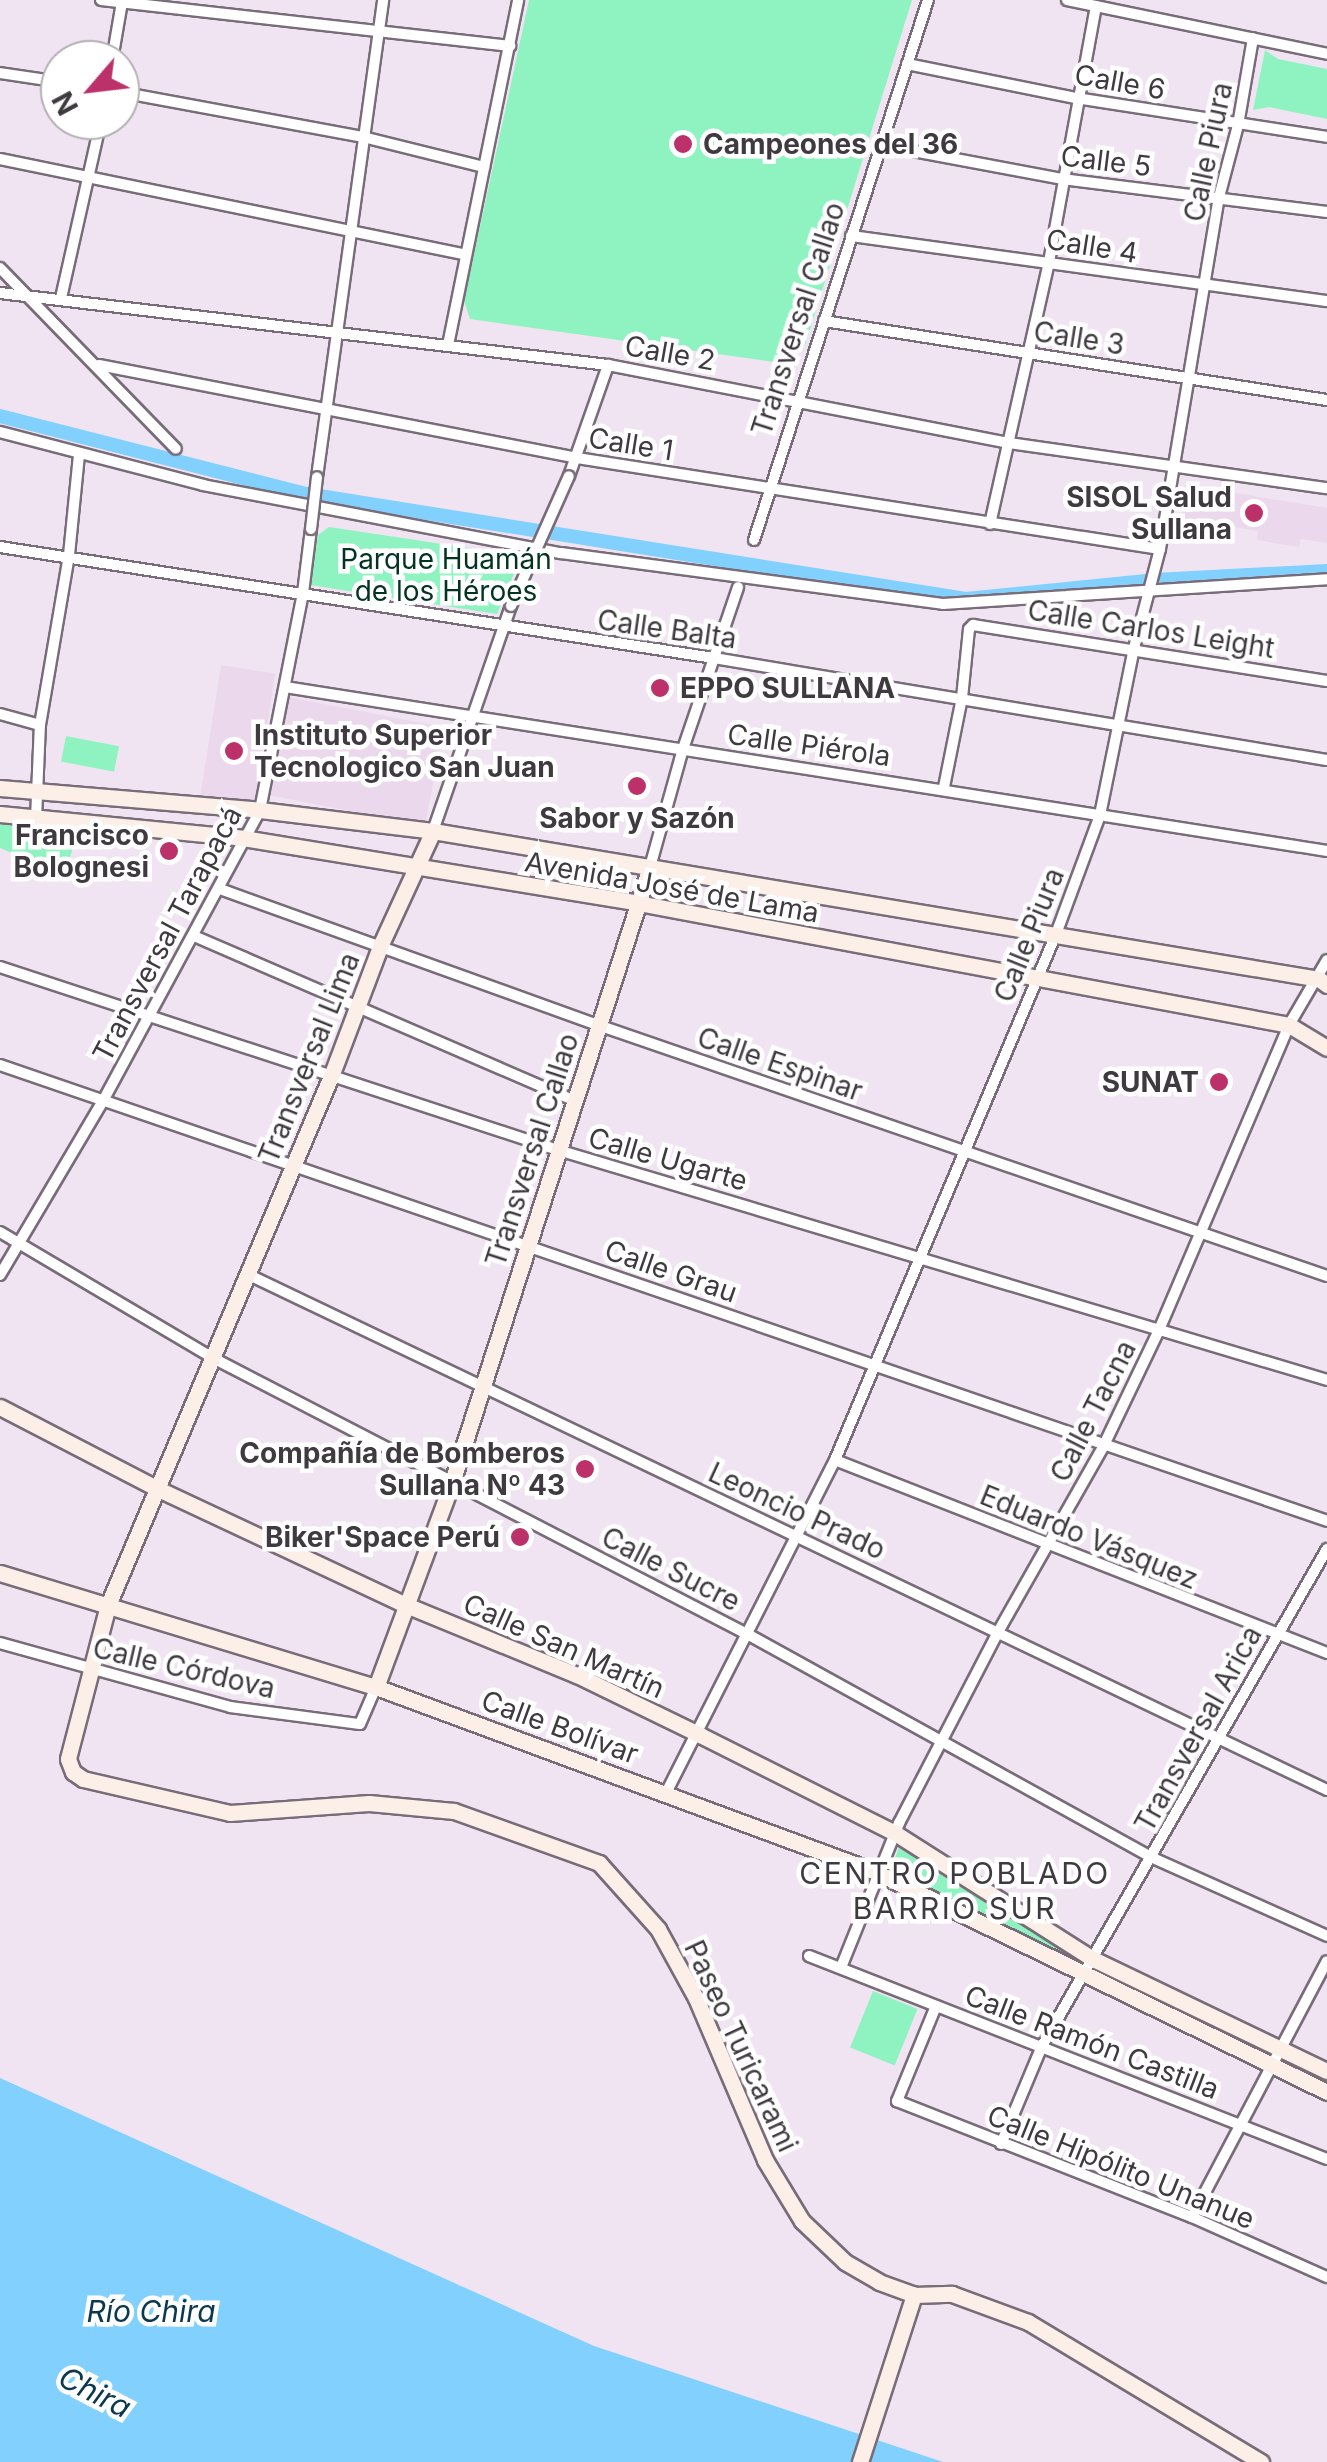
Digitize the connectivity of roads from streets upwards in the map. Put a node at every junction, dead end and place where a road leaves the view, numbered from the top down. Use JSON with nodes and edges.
{"nodes":[{"id":1,"x":101,"y":0,"type":"edge"},
{"id":2,"x":383,"y":0,"type":"edge"},
{"id":3,"x":518,"y":0,"type":"edge"},
{"id":4,"x":928,"y":0,"type":"edge"},
{"id":5,"x":1067,"y":0,"type":"edge"},
{"id":6,"x":122,"y":2,"type":"edge"},
{"id":7,"x":1096,"y":6,"type":"junction"},
{"id":8,"x":378,"y":30,"type":"junction"},
{"id":9,"x":1253,"y":38,"type":"junction"},
{"id":10,"x":115,"y":40,"type":"edge"},
{"id":11,"x":510,"y":46,"type":"junction"},
{"id":12,"x":1327,"y":54,"type":"edge"},
{"id":13,"x":906,"y":64,"type":"junction"},
{"id":14,"x":0,"y":73,"type":"edge"},
{"id":15,"x":40,"y":79,"type":"edge"},
{"id":16,"x":140,"y":96,"type":"edge"},
{"id":17,"x":1076,"y":98,"type":"junction"},
{"id":18,"x":1238,"y":125,"type":"junction"},
{"id":19,"x":1327,"y":137,"type":"edge"},
{"id":20,"x":363,"y":138,"type":"junction"},
{"id":21,"x":97,"y":140,"type":"edge"},
{"id":22,"x":880,"y":145,"type":"junction"},
{"id":23,"x":0,"y":159,"type":"edge"},
{"id":24,"x":484,"y":167,"type":"junction"},
{"id":25,"x":90,"y":176,"type":"junction"},
{"id":26,"x":1062,"y":179,"type":"junction"},
{"id":27,"x":1218,"y":197,"type":"junction"},
{"id":28,"x":1327,"y":212,"type":"edge"},
{"id":29,"x":354,"y":233,"type":"junction"},
{"id":30,"x":851,"y":236,"type":"junction"},
{"id":31,"x":464,"y":254,"type":"junction"},
{"id":32,"x":1049,"y":262,"type":"junction"},
{"id":33,"x":0,"y":268,"type":"edge"},
{"id":34,"x":1206,"y":286,"type":"junction"},
{"id":35,"x":0,"y":293,"type":"edge"},
{"id":36,"x":30,"y":298,"type":"junction"},
{"id":37,"x":62,"y":298,"type":"junction"},
{"id":38,"x":1327,"y":302,"type":"edge"},
{"id":39,"x":824,"y":321,"type":"junction"},
{"id":40,"x":337,"y":335,"type":"junction"},
{"id":41,"x":448,"y":345,"type":"junction"},
{"id":42,"x":1029,"y":353,"type":"junction"},
{"id":43,"x":99,"y":365,"type":"junction"},
{"id":44,"x":608,"y":365,"type":"junction"},
{"id":45,"x":1188,"y":378,"type":"junction"},
{"id":46,"x":798,"y":400,"type":"junction"},
{"id":47,"x":1327,"y":400,"type":"edge"},
{"id":48,"x":326,"y":411,"type":"junction"},
{"id":49,"x":0,"y":432,"type":"edge"},
{"id":50,"x":1009,"y":444,"type":"junction"},
{"id":51,"x":176,"y":449,"type":"dead end"},
{"id":52,"x":80,"y":454,"type":"junction"},
{"id":53,"x":576,"y":458,"type":"junction"},
{"id":54,"x":1175,"y":463,"type":"junction"},
{"id":55,"x":1327,"y":488,"type":"edge"},
{"id":56,"x":771,"y":489,"type":"junction"},
{"id":57,"x":990,"y":524,"type":"junction"},
{"id":58,"x":754,"y":540,"type":"dead end"},
{"id":59,"x":0,"y":547,"type":"edge"},
{"id":60,"x":1160,"y":548,"type":"junction"},
{"id":61,"x":68,"y":556,"type":"junction"},
{"id":62,"x":1327,"y":578,"type":"edge"},
{"id":63,"x":738,"y":587,"type":"dead end"},
{"id":64,"x":1148,"y":587,"type":"junction"},
{"id":65,"x":302,"y":593,"type":"junction"},
{"id":66,"x":502,"y":627,"type":"junction"},
{"id":67,"x":1134,"y":648,"type":"junction"},
{"id":68,"x":714,"y":658,"type":"junction"},
{"id":69,"x":1327,"y":681,"type":"edge"},
{"id":70,"x":284,"y":687,"type":"junction"},
{"id":71,"x":962,"y":698,"type":"junction"},
{"id":72,"x":0,"y":714,"type":"edge"},
{"id":73,"x":474,"y":715,"type":"junction"},
{"id":74,"x":1120,"y":724,"type":"junction"},
{"id":75,"x":40,"y":726,"type":"junction"},
{"id":76,"x":682,"y":749,"type":"junction"},
{"id":77,"x":1327,"y":760,"type":"edge"},
{"id":78,"x":944,"y":787,"type":"junction"},
{"id":79,"x":0,"y":788,"type":"edge"},
{"id":80,"x":34,"y":792,"type":"junction"},
{"id":81,"x":260,"y":810,"type":"junction"},
{"id":82,"x":0,"y":814,"type":"edge"},
{"id":83,"x":1100,"y":815,"type":"junction"},
{"id":84,"x":36,"y":819,"type":"junction"},
{"id":85,"x":433,"y":831,"type":"junction"},
{"id":86,"x":243,"y":838,"type":"junction"},
{"id":87,"x":1327,"y":851,"type":"edge"},
{"id":88,"x":415,"y":868,"type":"junction"},
{"id":89,"x":650,"y":868,"type":"junction"},
{"id":90,"x":220,"y":890,"type":"junction"},
{"id":91,"x":638,"y":903,"type":"junction"},
{"id":92,"x":1056,"y":934,"type":"junction"},
{"id":93,"x":194,"y":936,"type":"junction"},
{"id":94,"x":381,"y":944,"type":"junction"},
{"id":95,"x":1327,"y":960,"type":"edge"},
{"id":96,"x":0,"y":967,"type":"edge"},
{"id":97,"x":1036,"y":981,"type":"junction"},
{"id":98,"x":1324,"y":981,"type":"edge"},
{"id":99,"x":358,"y":1008,"type":"junction"},
{"id":100,"x":151,"y":1014,"type":"junction"},
{"id":101,"x":598,"y":1025,"type":"junction"},
{"id":102,"x":1288,"y":1025,"type":"junction"},
{"id":103,"x":1327,"y":1048,"type":"edge"},
{"id":104,"x":0,"y":1066,"type":"edge"},
{"id":105,"x":331,"y":1076,"type":"junction"},
{"id":106,"x":104,"y":1099,"type":"junction"},
{"id":107,"x":573,"y":1100,"type":"junction"},
{"id":108,"x":558,"y":1150,"type":"junction"},
{"id":109,"x":963,"y":1151,"type":"junction"},
{"id":110,"x":294,"y":1165,"type":"junction"},
{"id":111,"x":0,"y":1232,"type":"edge"},
{"id":112,"x":1201,"y":1233,"type":"junction"},
{"id":113,"x":19,"y":1243,"type":"junction"},
{"id":114,"x":527,"y":1246,"type":"junction"},
{"id":115,"x":920,"y":1257,"type":"junction"},
{"id":116,"x":247,"y":1274,"type":"junction"},
{"id":117,"x":0,"y":1275,"type":"edge"},
{"id":118,"x":1327,"y":1276,"type":"edge"},
{"id":119,"x":1159,"y":1330,"type":"junction"},
{"id":120,"x":211,"y":1358,"type":"junction"},
{"id":121,"x":876,"y":1364,"type":"junction"},
{"id":122,"x":1327,"y":1380,"type":"edge"},
{"id":123,"x":482,"y":1388,"type":"junction"},
{"id":124,"x":0,"y":1407,"type":"edge"},
{"id":125,"x":1103,"y":1447,"type":"junction"},
{"id":126,"x":836,"y":1460,"type":"junction"},
{"id":127,"x":451,"y":1485,"type":"junction"},
{"id":128,"x":158,"y":1489,"type":"junction"},
{"id":129,"x":1327,"y":1521,"type":"edge"},
{"id":130,"x":798,"y":1536,"type":"junction"},
{"id":131,"x":1048,"y":1545,"type":"junction"},
{"id":132,"x":1327,"y":1549,"type":"edge"},
{"id":133,"x":0,"y":1572,"type":"edge"},
{"id":134,"x":406,"y":1604,"type":"junction"},
{"id":135,"x":108,"y":1605,"type":"junction"},
{"id":136,"x":998,"y":1632,"type":"junction"},
{"id":137,"x":1274,"y":1634,"type":"junction"},
{"id":138,"x":749,"y":1635,"type":"junction"},
{"id":139,"x":0,"y":1643,"type":"edge"},
{"id":140,"x":1327,"y":1653,"type":"edge"},
{"id":141,"x":92,"y":1672,"type":"junction"},
{"id":142,"x":376,"y":1687,"type":"junction"},
{"id":143,"x":360,"y":1724,"type":"joint"},
{"id":144,"x":700,"y":1735,"type":"junction"},
{"id":145,"x":1218,"y":1736,"type":"junction"},
{"id":146,"x":941,"y":1740,"type":"junction"},
{"id":147,"x":73,"y":1772,"type":"joint"},
{"id":148,"x":1327,"y":1790,"type":"edge"},
{"id":149,"x":667,"y":1791,"type":"junction"},
{"id":150,"x":895,"y":1834,"type":"junction"},
{"id":151,"x":1153,"y":1858,"type":"junction"},
{"id":152,"x":876,"y":1872,"type":"junction"},
{"id":153,"x":1327,"y":1936,"type":"edge"},
{"id":154,"x":809,"y":1956,"type":"dead end"},
{"id":155,"x":1327,"y":1961,"type":"edge"},
{"id":156,"x":842,"y":1965,"type":"junction"},
{"id":157,"x":1089,"y":1965,"type":"junction"},
{"id":158,"x":936,"y":2006,"type":"junction"},
{"id":159,"x":1042,"y":2046,"type":"junction"},
{"id":160,"x":1282,"y":2050,"type":"junction"},
{"id":161,"x":1273,"y":2067,"type":"junction"},
{"id":162,"x":1327,"y":2071,"type":"edge"},
{"id":163,"x":1327,"y":2092,"type":"edge"},
{"id":164,"x":1241,"y":2124,"type":"junction"},
{"id":165,"x":1001,"y":2144,"type":"junction"},
{"id":166,"x":1327,"y":2159,"type":"edge"},
{"id":167,"x":1192,"y":2217,"type":"junction"},
{"id":168,"x":1327,"y":2277,"type":"edge"},
{"id":169,"x":914,"y":2295,"type":"junction"},
{"id":170,"x":860,"y":2462,"type":"edge"},
{"id":171,"x":1261,"y":2462,"type":"edge"}],
"edges":[{"from":1,"to":6,"type":"street"},
{"from":2,"to":8,"type":"street","name":"Transversal Tarapacá"},
{"from":3,"to":11,"type":"street"},
{"from":4,"to":13,"type":"street","name":"Transversal Callao"},
{"from":5,"to":7,"type":"street"},
{"from":6,"to":8,"type":"street"},
{"from":6,"to":10,"type":"street"},
{"from":7,"to":9,"type":"street"},
{"from":7,"to":17,"type":"street"},
{"from":8,"to":11,"type":"street"},
{"from":8,"to":20,"type":"street","name":"Transversal Tarapacá"},
{"from":9,"to":12,"type":"street"},
{"from":9,"to":18,"type":"street","name":"Calle Piura"},
{"from":11,"to":24,"type":"street"},
{"from":13,"to":17,"type":"street","name":"Calle 6"},
{"from":13,"to":22,"type":"street","name":"Transversal Callao"},
{"from":14,"to":15,"type":"street"},
{"from":16,"to":20,"type":"street"},
{"from":17,"to":18,"type":"street","name":"Calle 6"},
{"from":17,"to":26,"type":"street"},
{"from":18,"to":19,"type":"street","name":"Calle 6"},
{"from":18,"to":27,"type":"street","name":"Calle Piura"},
{"from":20,"to":24,"type":"street"},
{"from":20,"to":29,"type":"street","name":"Transversal Tarapacá"},
{"from":21,"to":25,"type":"street"},
{"from":22,"to":26,"type":"street","name":"Calle 5"},
{"from":22,"to":30,"type":"street","name":"Transversal Callao"},
{"from":23,"to":25,"type":"street"},
{"from":24,"to":31,"type":"street"},
{"from":25,"to":29,"type":"street"},
{"from":25,"to":37,"type":"street"},
{"from":26,"to":27,"type":"street","name":"Calle 5"},
{"from":26,"to":32,"type":"street"},
{"from":27,"to":28,"type":"street","name":"Calle 5"},
{"from":27,"to":34,"type":"street","name":"Calle Piura"},
{"from":29,"to":31,"type":"street"},
{"from":29,"to":40,"type":"street","name":"Transversal Tarapacá"},
{"from":30,"to":32,"type":"street","name":"Calle 4"},
{"from":30,"to":39,"type":"street","name":"Transversal Callao"},
{"from":31,"to":41,"type":"street"},
{"from":32,"to":34,"type":"street","name":"Calle 4"},
{"from":32,"to":42,"type":"street"},
{"from":33,"to":36,"type":"street"},
{"from":34,"to":38,"type":"street","name":"Calle 4"},
{"from":34,"to":45,"type":"street","name":"Calle Piura"},
{"from":35,"to":36,"type":"street","name":"Calle 2"},
{"from":36,"to":37,"type":"street","name":"Calle 2"},
{"from":36,"to":43,"type":"street"},
{"from":37,"to":40,"type":"street","name":"Calle 2"},
{"from":39,"to":42,"type":"street","name":"Calle 3"},
{"from":39,"to":46,"type":"street","name":"Transversal Callao"},
{"from":40,"to":41,"type":"street","name":"Calle 2"},
{"from":40,"to":48,"type":"street","name":"Transversal Tarapacá"},
{"from":41,"to":44,"type":"street","name":"Calle 2"},
{"from":42,"to":45,"type":"street","name":"Calle 3"},
{"from":42,"to":50,"type":"street"},
{"from":43,"to":48,"type":"street","name":"Calle 1"},
{"from":43,"to":51,"type":"street"},
{"from":44,"to":46,"type":"street","name":"Calle 2"},
{"from":44,"to":53,"type":"street","name":"Transversal Lima"},
{"from":45,"to":47,"type":"street","name":"Calle 3"},
{"from":45,"to":54,"type":"street","name":"Calle Piura"},
{"from":46,"to":50,"type":"street","name":"Calle 2"},
{"from":46,"to":56,"type":"street","name":"Transversal Callao"},
{"from":48,"to":53,"type":"street","name":"Calle 1"},
{"from":48,"to":65,"type":"street","name":"Transversal Tarapacá","bridge":true},
{"from":49,"to":52,"type":"street"},
{"from":50,"to":54,"type":"street","name":"Calle 2"},
{"from":50,"to":57,"type":"street"},
{"from":52,"to":61,"type":"street"},
{"from":52,"to":64,"type":"street"},
{"from":53,"to":56,"type":"street","name":"Calle 1"},
{"from":53,"to":66,"type":"street","name":"Transversal Lima","bridge":true},
{"from":54,"to":55,"type":"street","name":"Calle 2"},
{"from":54,"to":60,"type":"street","name":"Calle Piura"},
{"from":56,"to":57,"type":"street","name":"Calle 1"},
{"from":56,"to":58,"type":"street","name":"Transversal Callao"},
{"from":57,"to":60,"type":"street","name":"Calle 1"},
{"from":59,"to":61,"type":"street","name":"Calle Balta"},
{"from":60,"to":64,"type":"street","name":"Calle Piura"},
{"from":61,"to":65,"type":"street","name":"Calle Balta"},
{"from":61,"to":75,"type":"street"},
{"from":62,"to":64,"type":"street"},
{"from":63,"to":68,"type":"street","name":"Transversal Callao"},
{"from":64,"to":67,"type":"street","name":"Calle Piura"},
{"from":65,"to":66,"type":"street","name":"Calle Balta"},
{"from":65,"to":70,"type":"street","name":"Transversal Tarapacá"},
{"from":66,"to":68,"type":"street","name":"Calle Balta"},
{"from":66,"to":73,"type":"street","name":"Transversal Lima"},
{"from":67,"to":69,"type":"street","name":"Calle Carlos Leight"},
{"from":67,"to":71,"type":"street","name":"Calle Carlos Leight"},
{"from":67,"to":74,"type":"street","name":"Calle Piura"},
{"from":68,"to":71,"type":"street","name":"Calle Balta"},
{"from":68,"to":76,"type":"street","name":"Transversal Callao"},
{"from":70,"to":73,"type":"street","name":"Calle Piérola"},
{"from":70,"to":81,"type":"street","name":"Transversal Tarapacá"},
{"from":71,"to":74,"type":"street","name":"Calle Balta"},
{"from":71,"to":78,"type":"street"},
{"from":72,"to":75,"type":"street"},
{"from":73,"to":76,"type":"street","name":"Calle Piérola"},
{"from":73,"to":85,"type":"street","name":"Transversal Lima"},
{"from":74,"to":77,"type":"street","name":"Calle Balta"},
{"from":74,"to":83,"type":"street","name":"Calle Piura"},
{"from":75,"to":80,"type":"street"},
{"from":76,"to":78,"type":"street","name":"Calle Piérola"},
{"from":76,"to":89,"type":"street","name":"Transversal Callao"},
{"from":78,"to":83,"type":"street","name":"Calle Piérola"},
{"from":79,"to":80,"type":"street","name":"Avenida José de Lama"},
{"from":80,"to":81,"type":"street","name":"Avenida José de Lama"},
{"from":80,"to":84,"type":"street"},
{"from":81,"to":85,"type":"street","name":"Avenida José de Lama"},
{"from":81,"to":86,"type":"street","name":"Transversal Tarapacá"},
{"from":82,"to":84,"type":"street","name":"Avenida José de Lama"},
{"from":83,"to":87,"type":"street","name":"Calle Piérola"},
{"from":83,"to":92,"type":"street","name":"Calle Piura"},
{"from":84,"to":86,"type":"street","name":"Avenida José de Lama"},
{"from":85,"to":88,"type":"street","name":"Transversal Lima"},
{"from":85,"to":89,"type":"street","name":"Avenida José de Lama"},
{"from":86,"to":88,"type":"street","name":"Avenida José de Lama"},
{"from":86,"to":90,"type":"street","name":"Transversal Tarapacá"},
{"from":88,"to":91,"type":"street","name":"Avenida José de Lama"},
{"from":88,"to":94,"type":"street","name":"Transversal Lima"},
{"from":89,"to":91,"type":"street","name":"Transversal Callao"},
{"from":89,"to":92,"type":"street","name":"Avenida José de Lama"},
{"from":90,"to":93,"type":"street","name":"Transversal Tarapacá"},
{"from":90,"to":94,"type":"street","name":"Calle Espinar"},
{"from":91,"to":97,"type":"street","name":"Avenida José de Lama"},
{"from":91,"to":101,"type":"street","name":"Transversal Callao"},
{"from":92,"to":97,"type":"street","name":"Calle Piura"},
{"from":92,"to":98,"type":"street","name":"Avenida José de Lama"},
{"from":93,"to":99,"type":"street"},
{"from":93,"to":100,"type":"street","name":"Transversal Tarapacá"},
{"from":94,"to":99,"type":"street","name":"Transversal Lima"},
{"from":94,"to":101,"type":"street","name":"Calle Espinar"},
{"from":95,"to":98,"type":"street","name":"Calle Tacna"},
{"from":96,"to":100,"type":"street","name":"Calle Ugarte"},
{"from":97,"to":102,"type":"street","name":"Avenida José de Lama"},
{"from":97,"to":109,"type":"street","name":"Calle Piura"},
{"from":98,"to":102,"type":"street","name":"Calle Tacna"},
{"from":99,"to":105,"type":"street","name":"Transversal Lima"},
{"from":99,"to":107,"type":"street"},
{"from":100,"to":105,"type":"street","name":"Calle Ugarte"},
{"from":100,"to":106,"type":"street","name":"Transversal Tarapacá"},
{"from":101,"to":107,"type":"street","name":"Transversal Callao"},
{"from":101,"to":109,"type":"street","name":"Calle Espinar"},
{"from":102,"to":103,"type":"street","name":"Avenida José de Lama"},
{"from":102,"to":112,"type":"street","name":"Calle Tacna"},
{"from":104,"to":106,"type":"street","name":"Calle Grau"},
{"from":105,"to":108,"type":"street","name":"Calle Ugarte"},
{"from":105,"to":110,"type":"street","name":"Transversal Lima"},
{"from":106,"to":110,"type":"street","name":"Calle Grau"},
{"from":106,"to":113,"type":"street","name":"Transversal Tarapacá"},
{"from":107,"to":108,"type":"street","name":"Transversal Callao"},
{"from":108,"to":114,"type":"street","name":"Transversal Callao"},
{"from":108,"to":115,"type":"street","name":"Calle Ugarte"},
{"from":109,"to":112,"type":"street","name":"Calle Espinar"},
{"from":109,"to":115,"type":"street","name":"Calle Piura"},
{"from":110,"to":114,"type":"street","name":"Calle Grau"},
{"from":110,"to":116,"type":"street","name":"Transversal Lima"},
{"from":111,"to":113,"type":"street","name":"Calle Sucre"},
{"from":112,"to":118,"type":"street","name":"Calle Espinar"},
{"from":112,"to":119,"type":"street","name":"Calle Tacna"},
{"from":113,"to":117,"type":"street","name":"Transversal Tarapacá"},
{"from":113,"to":120,"type":"street","name":"Calle Sucre"},
{"from":114,"to":121,"type":"street","name":"Calle Grau"},
{"from":114,"to":123,"type":"street","name":"Transversal Callao"},
{"from":115,"to":119,"type":"street","name":"Calle Ugarte"},
{"from":115,"to":121,"type":"street","name":"Calle Piura"},
{"from":116,"to":120,"type":"street","name":"Transversal Lima"},
{"from":116,"to":123,"type":"street","name":"Leoncio Prado"},
{"from":119,"to":122,"type":"street","name":"Calle Ugarte"},
{"from":119,"to":125,"type":"street","name":"Calle Tacna"},
{"from":120,"to":127,"type":"street","name":"Calle Sucre"},
{"from":120,"to":128,"type":"street","name":"Transversal Lima"},
{"from":121,"to":125,"type":"street","name":"Calle Grau"},
{"from":121,"to":126,"type":"street","name":"Calle Piura"},
{"from":123,"to":127,"type":"street","name":"Transversal Callao"},
{"from":123,"to":130,"type":"street","name":"Leoncio Prado"},
{"from":124,"to":128,"type":"street","name":"Calle San Martín"},
{"from":125,"to":129,"type":"street","name":"Calle Grau"},
{"from":125,"to":131,"type":"street","name":"Calle Tacna"},
{"from":126,"to":130,"type":"street","name":"Calle Piura"},
{"from":126,"to":131,"type":"street","name":"Eduardo Vásquez"},
{"from":127,"to":134,"type":"street","name":"Transversal Callao"},
{"from":127,"to":138,"type":"street","name":"Calle Sucre"},
{"from":128,"to":134,"type":"street","name":"Calle San Martín"},
{"from":128,"to":135,"type":"street","name":"Transversal Lima"},
{"from":130,"to":136,"type":"street","name":"Leoncio Prado"},
{"from":130,"to":138,"type":"street","name":"Calle Piura"},
{"from":131,"to":136,"type":"street","name":"Calle Tacna"},
{"from":131,"to":137,"type":"street","name":"Eduardo Vásquez"},
{"from":132,"to":137,"type":"street","name":"Transversal Arica"},
{"from":133,"to":135,"type":"street","name":"Calle Bolívar"},
{"from":134,"to":142,"type":"street","name":"Transversal Callao"},
{"from":134,"to":144,"type":"street","name":"Calle San Martín"},
{"from":135,"to":141,"type":"street","name":"Transversal Lima"},
{"from":135,"to":142,"type":"street","name":"Calle Bolívar"},
{"from":136,"to":145,"type":"street","name":"Leoncio Prado"},
{"from":136,"to":146,"type":"street","name":"Calle Tacna"},
{"from":137,"to":140,"type":"street","name":"Eduardo Vásquez"},
{"from":137,"to":145,"type":"street","name":"Transversal Arica"},
{"from":138,"to":144,"type":"street","name":"Calle Piura"},
{"from":138,"to":146,"type":"street","name":"Calle Sucre"},
{"from":139,"to":141,"type":"street","name":"Calle Córdova"},
{"from":141,"to":143,"type":"street","name":"Calle Córdova"},
{"from":141,"to":147,"type":"street","name":"Transversal Lima"},
{"from":142,"to":143,"type":"street","name":"Transversal Callao"},
{"from":142,"to":149,"type":"street","name":"Calle Bolívar"},
{"from":144,"to":149,"type":"street","name":"Calle Piura"},
{"from":144,"to":150,"type":"street","name":"Calle San Martín"},
{"from":145,"to":148,"type":"street","name":"Leoncio Prado"},
{"from":145,"to":151,"type":"street","name":"Transversal Arica"},
{"from":146,"to":150,"type":"street","name":"Calle Tacna"},
{"from":146,"to":151,"type":"street","name":"Calle Sucre"},
{"from":147,"to":169,"type":"street","name":"Paseo Turicarami"},
{"from":149,"to":152,"type":"street","name":"Calle Bolívar"},
{"from":150,"to":152,"type":"street","name":"Calle Tacna"},
{"from":150,"to":157,"type":"street","name":"Calle San Martín"},
{"from":151,"to":153,"type":"street","name":"Calle Sucre"},
{"from":151,"to":157,"type":"street","name":"Transversal Arica"},
{"from":152,"to":156,"type":"street","name":"Calle Tacna"},
{"from":152,"to":157,"type":"street","name":"Calle Bolívar"},
{"from":154,"to":156,"type":"street","name":"Calle Ramón Castilla"},
{"from":155,"to":160,"type":"street"},
{"from":156,"to":158,"type":"street","name":"Calle Ramón Castilla"},
{"from":157,"to":159,"type":"street","name":"Transversal Arica"},
{"from":157,"to":160,"type":"street"},
{"from":157,"to":161,"type":"street"},
{"from":158,"to":159,"type":"street","name":"Calle Ramón Castilla"},
{"from":158,"to":165,"type":"street","name":"Calle Hipólito Unanue"},
{"from":159,"to":164,"type":"street","name":"Calle Ramón Castilla"},
{"from":159,"to":165,"type":"street","name":"Transversal Arica"},
{"from":160,"to":161,"type":"street"},
{"from":160,"to":162,"type":"street"},
{"from":161,"to":163,"type":"street"},
{"from":161,"to":164,"type":"street"},
{"from":164,"to":166,"type":"street","name":"Calle Ramón Castilla"},
{"from":164,"to":167,"type":"street"},
{"from":165,"to":167,"type":"street","name":"Calle Hipólito Unanue"},
{"from":167,"to":168,"type":"street","name":"Calle Hipólito Unanue"},
{"from":169,"to":170,"type":"street"},
{"from":169,"to":171,"type":"street","name":"Paseo Turicarami"}]}
